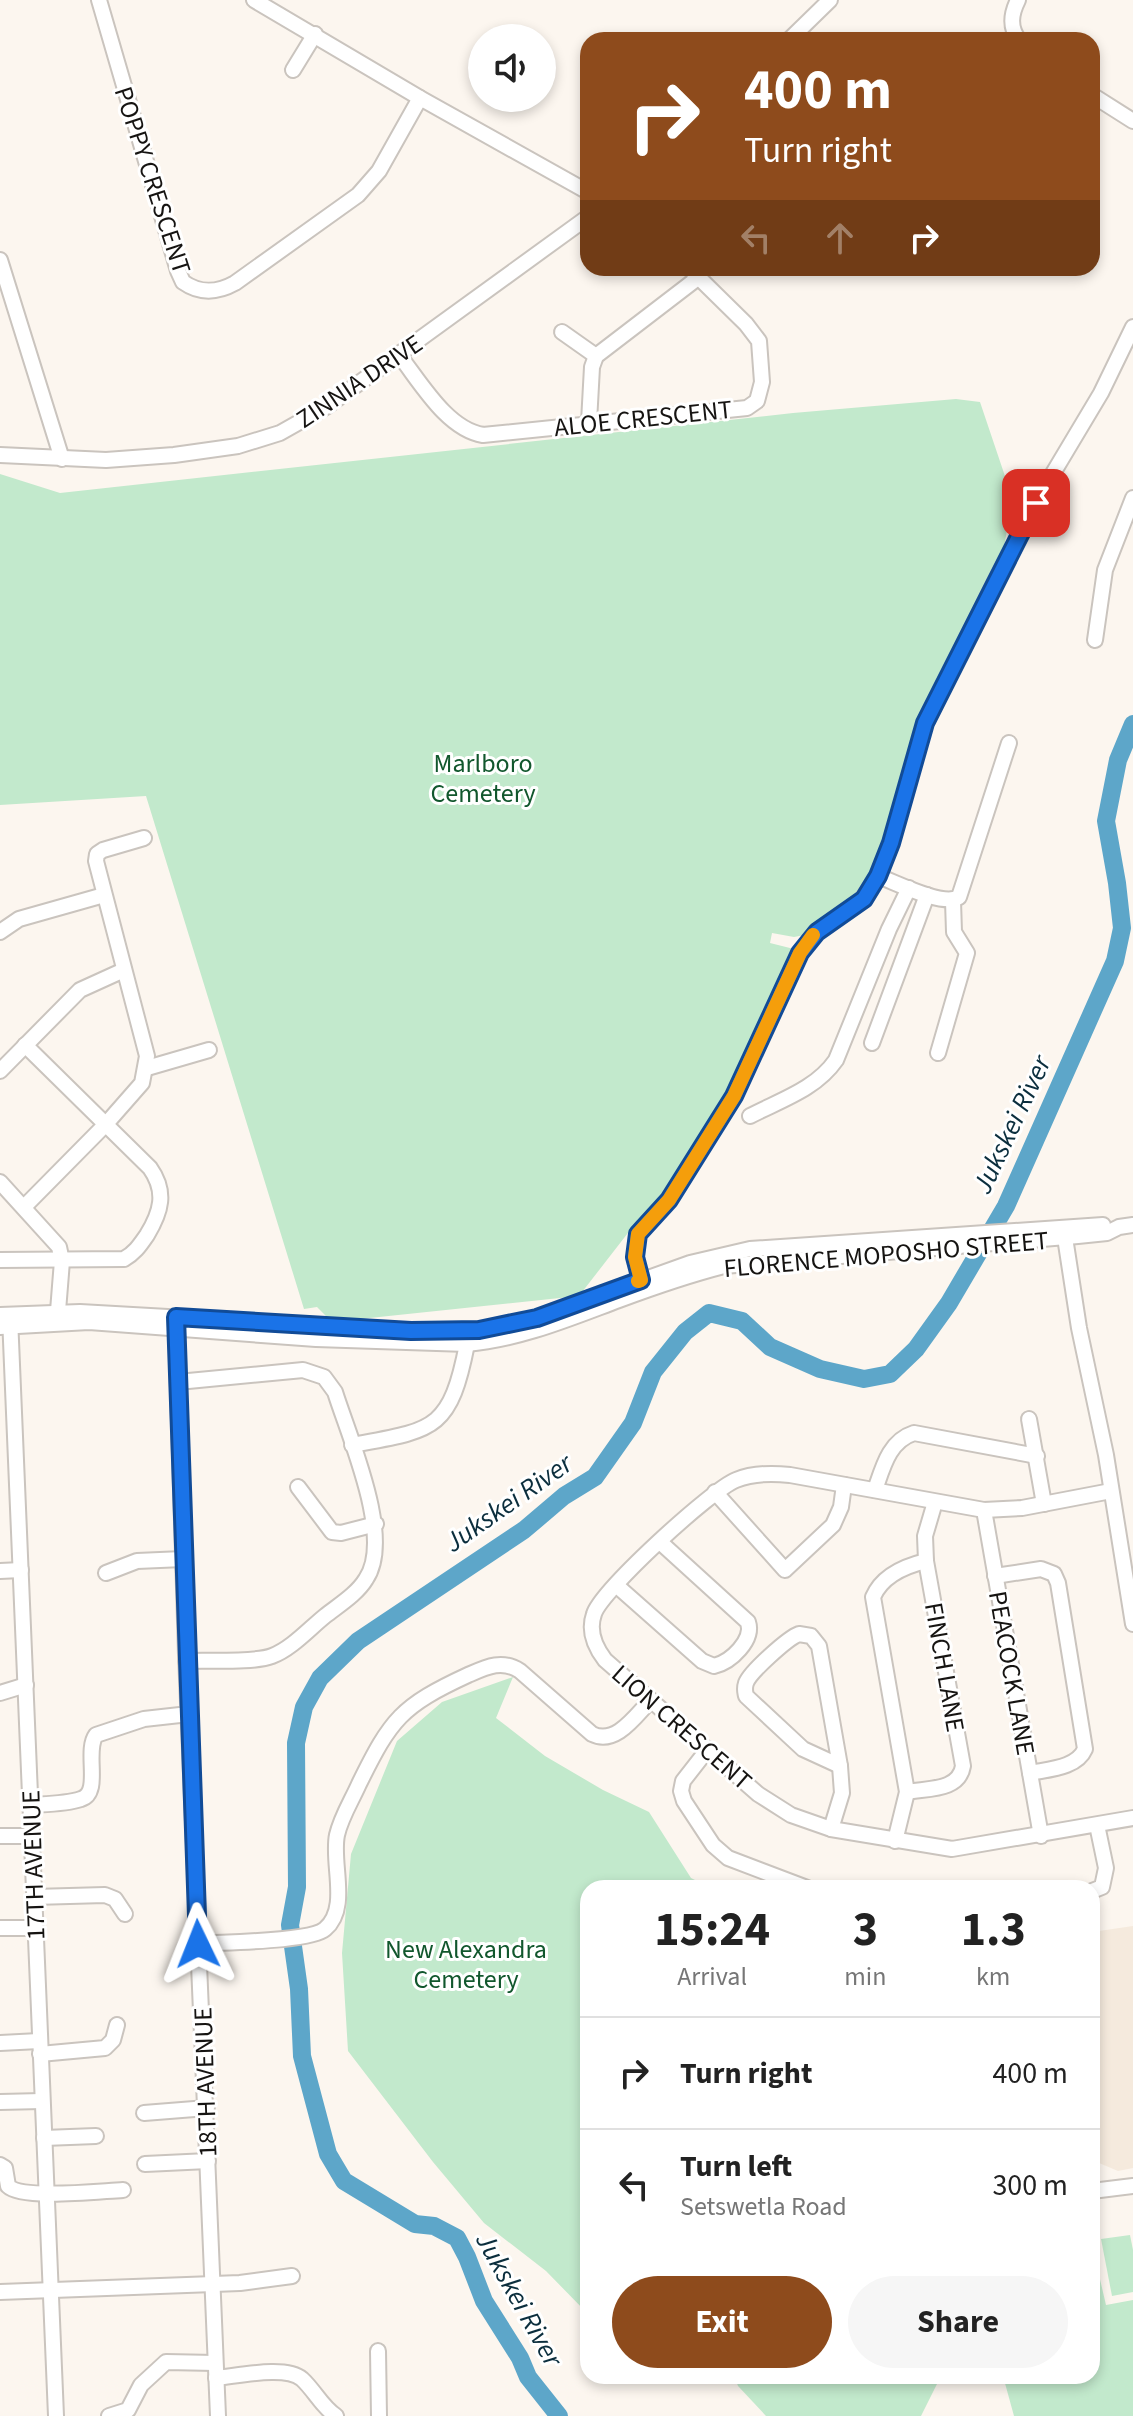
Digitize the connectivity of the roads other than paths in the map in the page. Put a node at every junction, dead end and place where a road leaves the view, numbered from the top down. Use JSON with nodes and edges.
{"nodes":[{"id":1,"x":99,"y":0,"type":"edge"},
{"id":2,"x":254,"y":0,"type":"edge"},
{"id":3,"x":830,"y":0,"type":"edge"},
{"id":4,"x":1018,"y":0,"type":"edge"},
{"id":5,"x":797,"y":32,"type":"edge"},
{"id":6,"x":1015,"y":32,"type":"edge"},
{"id":7,"x":315,"y":34,"type":"junction"},
{"id":8,"x":293,"y":70,"type":"dead end"},
{"id":9,"x":420,"y":98,"type":"junction"},
{"id":10,"x":1100,"y":100,"type":"edge"},
{"id":11,"x":1133,"y":121,"type":"edge"},
{"id":12,"x":580,"y":188,"type":"edge"},
{"id":13,"x":580,"y":223,"type":"edge"},
{"id":14,"x":0,"y":260,"type":"edge"},
{"id":15,"x":690,"y":276,"type":"edge"},
{"id":16,"x":697,"y":276,"type":"edge"},
{"id":17,"x":1133,"y":327,"type":"edge"},
{"id":18,"x":562,"y":332,"type":"dead end"},
{"id":19,"x":399,"y":355,"type":"junction"},
{"id":20,"x":596,"y":356,"type":"junction"},
{"id":21,"x":589,"y":422,"type":"junction"},
{"id":22,"x":0,"y":455,"type":"edge"},
{"id":23,"x":62,"y":459,"type":"junction"},
{"id":24,"x":1133,"y":498,"type":"edge"},
{"id":25,"x":1095,"y":640,"type":"dead end"},
{"id":26,"x":1009,"y":743,"type":"dead end"},
{"id":27,"x":144,"y":838,"type":"dead end"},
{"id":28,"x":878,"y":876,"type":"junction"},
{"id":29,"x":909,"y":888,"type":"junction"},
{"id":30,"x":104,"y":895,"type":"junction"},
{"id":31,"x":927,"y":895,"type":"junction"},
{"id":32,"x":953,"y":901,"type":"junction"},
{"id":33,"x":0,"y":932,"type":"edge"},
{"id":34,"x":124,"y":970,"type":"junction"},
{"id":35,"x":872,"y":1043,"type":"dead end"},
{"id":36,"x":25,"y":1045,"type":"junction"},
{"id":37,"x":209,"y":1050,"type":"dead end"},
{"id":38,"x":938,"y":1053,"type":"dead end"},
{"id":39,"x":147,"y":1068,"type":"junction"},
{"id":40,"x":0,"y":1071,"type":"edge"},
{"id":41,"x":750,"y":1116,"type":"dead end"},
{"id":42,"x":106,"y":1124,"type":"junction"},
{"id":43,"x":0,"y":1182,"type":"edge"},
{"id":44,"x":24,"y":1207,"type":"junction"},
{"id":45,"x":1126,"y":1226,"type":"edge"},
{"id":46,"x":1064,"y":1232,"type":"junction"},
{"id":47,"x":1037,"y":1234,"type":"junction"},
{"id":48,"x":787,"y":1252,"type":"junction"},
{"id":49,"x":0,"y":1260,"type":"edge"},
{"id":50,"x":62,"y":1261,"type":"junction"},
{"id":51,"x":641,"y":1280,"type":"junction"},
{"id":52,"x":58,"y":1311,"type":"junction"},
{"id":53,"x":5,"y":1320,"type":"edge"},
{"id":54,"x":176,"y":1323,"type":"junction"},
{"id":55,"x":467,"y":1344,"type":"junction"},
{"id":56,"x":178,"y":1382,"type":"junction"},
{"id":57,"x":7,"y":1415,"type":"edge"},
{"id":58,"x":1029,"y":1419,"type":"dead end"},
{"id":59,"x":352,"y":1445,"type":"junction"},
{"id":60,"x":1037,"y":1456,"type":"junction"},
{"id":61,"x":844,"y":1485,"type":"junction"},
{"id":62,"x":298,"y":1487,"type":"dead end"},
{"id":63,"x":875,"y":1490,"type":"junction"},
{"id":64,"x":1111,"y":1491,"type":"junction"},
{"id":65,"x":715,"y":1492,"type":"junction"},
{"id":66,"x":935,"y":1502,"type":"junction"},
{"id":67,"x":1044,"y":1504,"type":"junction"},
{"id":68,"x":984,"y":1510,"type":"junction"},
{"id":69,"x":376,"y":1524,"type":"junction"},
{"id":70,"x":660,"y":1542,"type":"junction"},
{"id":71,"x":183,"y":1559,"type":"junction"},
{"id":72,"x":926,"y":1561,"type":"junction"},
{"id":73,"x":21,"y":1570,"type":"junction"},
{"id":74,"x":785,"y":1570,"type":"junction"},
{"id":75,"x":0,"y":1571,"type":"edge"},
{"id":76,"x":106,"y":1573,"type":"dead end"},
{"id":77,"x":995,"y":1576,"type":"junction"},
{"id":78,"x":795,"y":1582,"type":"dead end"},
{"id":79,"x":616,"y":1585,"type":"junction"},
{"id":80,"x":1133,"y":1624,"type":"edge"},
{"id":81,"x":186,"y":1661,"type":"junction"},
{"id":82,"x":26,"y":1685,"type":"junction"},
{"id":83,"x":0,"y":1693,"type":"edge"},
{"id":84,"x":651,"y":1700,"type":"junction"},
{"id":85,"x":189,"y":1714,"type":"junction"},
{"id":86,"x":708,"y":1749,"type":"junction"},
{"id":87,"x":840,"y":1766,"type":"junction"},
{"id":88,"x":1030,"y":1773,"type":"junction"},
{"id":89,"x":907,"y":1792,"type":"junction"},
{"id":90,"x":31,"y":1805,"type":"junction"},
{"id":91,"x":1133,"y":1818,"type":"edge"},
{"id":92,"x":1097,"y":1825,"type":"junction"},
{"id":93,"x":831,"y":1829,"type":"junction"},
{"id":94,"x":0,"y":1836,"type":"edge"},
{"id":95,"x":32,"y":1836,"type":"junction"},
{"id":96,"x":1041,"y":1836,"type":"junction"},
{"id":97,"x":895,"y":1841,"type":"junction"},
{"id":98,"x":786,"y":1880,"type":"edge"},
{"id":99,"x":1100,"y":1888,"type":"edge"},
{"id":100,"x":34,"y":1897,"type":"junction"},
{"id":101,"x":125,"y":1914,"type":"dead end"},
{"id":102,"x":0,"y":1928,"type":"edge"},
{"id":103,"x":35,"y":1928,"type":"junction"},
{"id":104,"x":198,"y":1944,"type":"junction"},
{"id":105,"x":117,"y":2025,"type":"dead end"},
{"id":106,"x":0,"y":2043,"type":"edge"},
{"id":107,"x":39,"y":2048,"type":"junction"},
{"id":108,"x":42,"y":2101,"type":"junction"},
{"id":109,"x":0,"y":2102,"type":"edge"},
{"id":110,"x":207,"y":2108,"type":"junction"},
{"id":111,"x":144,"y":2113,"type":"dead end"},
{"id":112,"x":96,"y":2136,"type":"dead end"},
{"id":113,"x":44,"y":2138,"type":"junction"},
{"id":114,"x":208,"y":2161,"type":"junction"},
{"id":115,"x":145,"y":2164,"type":"dead end"},
{"id":116,"x":0,"y":2165,"type":"edge"},
{"id":117,"x":1133,"y":2186,"type":"edge"},
{"id":118,"x":123,"y":2190,"type":"dead end"},
{"id":119,"x":1100,"y":2190,"type":"edge"},
{"id":120,"x":46,"y":2194,"type":"junction"},
{"id":121,"x":292,"y":2276,"type":"dead end"},
{"id":122,"x":211,"y":2284,"type":"junction"},
{"id":123,"x":49,"y":2290,"type":"junction"},
{"id":124,"x":0,"y":2292,"type":"edge"},
{"id":125,"x":378,"y":2351,"type":"dead end"},
{"id":126,"x":216,"y":2370,"type":"junction"},
{"id":127,"x":56,"y":2416,"type":"edge"},
{"id":128,"x":109,"y":2416,"type":"edge"},
{"id":129,"x":218,"y":2416,"type":"edge"},
{"id":130,"x":336,"y":2416,"type":"edge"},
{"id":131,"x":379,"y":2416,"type":"edge"}],
"edges":[{"from":1,"to":9,"type":"street","name":"POPPY CRESCENT"},
{"from":2,"to":7,"type":"street"},
{"from":3,"to":5,"type":"street"},
{"from":4,"to":6,"type":"street"},
{"from":7,"to":8,"type":"street"},
{"from":7,"to":9,"type":"street"},
{"from":9,"to":12,"type":"street"},
{"from":10,"to":11,"type":"street"},
{"from":13,"to":19,"type":"street","name":"ZINNIA DRIVE"},
{"from":14,"to":23,"type":"street"},
{"from":15,"to":20,"type":"street"},
{"from":16,"to":21,"type":"street","name":"ALOE CRESCENT"},
{"from":17,"to":28,"type":"street"},
{"from":18,"to":20,"type":"street"},
{"from":19,"to":21,"type":"street","name":"ALOE CRESCENT"},
{"from":19,"to":23,"type":"street","name":"ZINNIA DRIVE"},
{"from":20,"to":21,"type":"street"},
{"from":22,"to":23,"type":"street","name":"ZINNIA DRIVE"},
{"from":24,"to":25,"type":"street"},
{"from":26,"to":32,"type":"street"},
{"from":27,"to":30,"type":"street"},
{"from":28,"to":29,"type":"street"},
{"from":28,"to":51,"type":"street"},
{"from":29,"to":31,"type":"street"},
{"from":29,"to":41,"type":"street"},
{"from":30,"to":33,"type":"street"},
{"from":30,"to":34,"type":"street"},
{"from":31,"to":32,"type":"street"},
{"from":31,"to":35,"type":"street"},
{"from":32,"to":38,"type":"street"},
{"from":34,"to":36,"type":"street"},
{"from":34,"to":39,"type":"street"},
{"from":36,"to":40,"type":"street"},
{"from":36,"to":42,"type":"street"},
{"from":37,"to":39,"type":"street"},
{"from":39,"to":42,"type":"street"},
{"from":42,"to":44,"type":"street"},
{"from":42,"to":50,"type":"street"},
{"from":43,"to":44,"type":"street"},
{"from":44,"to":50,"type":"street"},
{"from":45,"to":46,"type":"street","name":"FLORENCE MOPOSHO STREET"},
{"from":46,"to":47,"type":"street","name":"FLORENCE MOPOSHO STREET"},
{"from":46,"to":64,"type":"street"},
{"from":47,"to":48,"type":"street","name":"FLORENCE MOPOSHO STREET"},
{"from":47,"to":48,"type":"street","name":"FLORENCE MOPOSHO STREET"},
{"from":48,"to":51,"type":"street","name":"FLORENCE MOPOSHO STREET"},
{"from":48,"to":55,"type":"street","name":"FLORENCE MOPOSHO STREET"},
{"from":49,"to":50,"type":"street"},
{"from":50,"to":52,"type":"street"},
{"from":51,"to":54,"type":"street","name":"FLORENCE MOPOSHO STREET"},
{"from":52,"to":53,"type":"street","name":"FLORENCE MOPOSHO STREET"},
{"from":52,"to":54,"type":"street","name":"FLORENCE MOPOSHO STREET"},
{"from":53,"to":54,"type":"street","name":"FLORENCE MOPOSHO STREET"},
{"from":53,"to":57,"type":"street","name":"17TH AVENUE"},
{"from":54,"to":55,"type":"street","name":"FLORENCE MOPOSHO STREET"},
{"from":54,"to":56,"type":"street","name":"18TH AVENUE"},
{"from":55,"to":59,"type":"street"},
{"from":56,"to":59,"type":"street"},
{"from":56,"to":71,"type":"street","name":"18TH AVENUE"},
{"from":57,"to":73,"type":"street","name":"17TH AVENUE"},
{"from":58,"to":60,"type":"street"},
{"from":59,"to":69,"type":"street"},
{"from":60,"to":63,"type":"street"},
{"from":60,"to":67,"type":"street"},
{"from":61,"to":63,"type":"street","name":"LION CRESCENT"},
{"from":61,"to":65,"type":"street","name":"LION CRESCENT"},
{"from":61,"to":74,"type":"street"},
{"from":62,"to":69,"type":"street"},
{"from":63,"to":66,"type":"street","name":"LION CRESCENT"},
{"from":64,"to":67,"type":"street","name":"LION CRESCENT"},
{"from":64,"to":80,"type":"street"},
{"from":65,"to":70,"type":"street","name":"LION CRESCENT"},
{"from":65,"to":74,"type":"street"},
{"from":66,"to":68,"type":"street","name":"LION CRESCENT"},
{"from":66,"to":72,"type":"street","name":"FINCH LANE"},
{"from":67,"to":68,"type":"street","name":"LION CRESCENT"},
{"from":68,"to":77,"type":"street","name":"PEACOCK LANE"},
{"from":69,"to":81,"type":"street"},
{"from":70,"to":79,"type":"street","name":"LION CRESCENT"},
{"from":70,"to":79,"type":"street"},
{"from":71,"to":76,"type":"street"},
{"from":71,"to":81,"type":"street","name":"18TH AVENUE"},
{"from":72,"to":89,"type":"street"},
{"from":72,"to":89,"type":"street","name":"FINCH LANE"},
{"from":73,"to":75,"type":"street"},
{"from":73,"to":82,"type":"street","name":"17TH AVENUE"},
{"from":74,"to":78,"type":"street"},
{"from":77,"to":88,"type":"street","name":"PEACOCK LANE"},
{"from":77,"to":88,"type":"street"},
{"from":79,"to":84,"type":"street","name":"LION CRESCENT"},
{"from":81,"to":85,"type":"street","name":"18TH AVENUE"},
{"from":82,"to":83,"type":"street"},
{"from":82,"to":90,"type":"street","name":"17TH AVENUE"},
{"from":84,"to":86,"type":"street","name":"LION CRESCENT"},
{"from":84,"to":104,"type":"street"},
{"from":85,"to":90,"type":"street"},
{"from":85,"to":104,"type":"street","name":"18TH AVENUE"},
{"from":86,"to":93,"type":"street","name":"LION CRESCENT"},
{"from":86,"to":98,"type":"street"},
{"from":87,"to":87,"type":"street"},
{"from":87,"to":93,"type":"street"},
{"from":88,"to":96,"type":"street","name":"PEACOCK LANE"},
{"from":89,"to":97,"type":"street"},
{"from":90,"to":95,"type":"street","name":"17TH AVENUE"},
{"from":91,"to":92,"type":"street","name":"LION CRESCENT"},
{"from":92,"to":96,"type":"street","name":"LION CRESCENT"},
{"from":92,"to":99,"type":"street"},
{"from":93,"to":97,"type":"street","name":"LION CRESCENT"},
{"from":94,"to":95,"type":"street"},
{"from":95,"to":100,"type":"street","name":"17TH AVENUE"},
{"from":96,"to":97,"type":"street","name":"LION CRESCENT"},
{"from":100,"to":101,"type":"street"},
{"from":100,"to":103,"type":"street","name":"17TH AVENUE"},
{"from":102,"to":103,"type":"street"},
{"from":103,"to":107,"type":"street","name":"17TH AVENUE"},
{"from":104,"to":110,"type":"street","name":"18TH AVENUE"},
{"from":105,"to":107,"type":"street"},
{"from":106,"to":107,"type":"street"},
{"from":107,"to":108,"type":"street","name":"17TH AVENUE"},
{"from":108,"to":109,"type":"street"},
{"from":108,"to":113,"type":"street","name":"17TH AVENUE"},
{"from":110,"to":111,"type":"street"},
{"from":110,"to":114,"type":"street","name":"18TH AVENUE"},
{"from":112,"to":113,"type":"street"},
{"from":113,"to":120,"type":"street","name":"17TH AVENUE"},
{"from":114,"to":115,"type":"street"},
{"from":114,"to":122,"type":"street","name":"18TH AVENUE"},
{"from":116,"to":120,"type":"street"},
{"from":117,"to":119,"type":"street"},
{"from":118,"to":120,"type":"street"},
{"from":120,"to":123,"type":"street","name":"17TH AVENUE"},
{"from":121,"to":122,"type":"street"},
{"from":122,"to":123,"type":"street"},
{"from":122,"to":126,"type":"street","name":"18TH AVENUE"},
{"from":123,"to":124,"type":"street"},
{"from":123,"to":127,"type":"street","name":"17TH AVENUE"},
{"from":125,"to":131,"type":"street"},
{"from":126,"to":128,"type":"street"},
{"from":126,"to":129,"type":"street","name":"18TH AVENUE"},
{"from":126,"to":130,"type":"street"}]}
